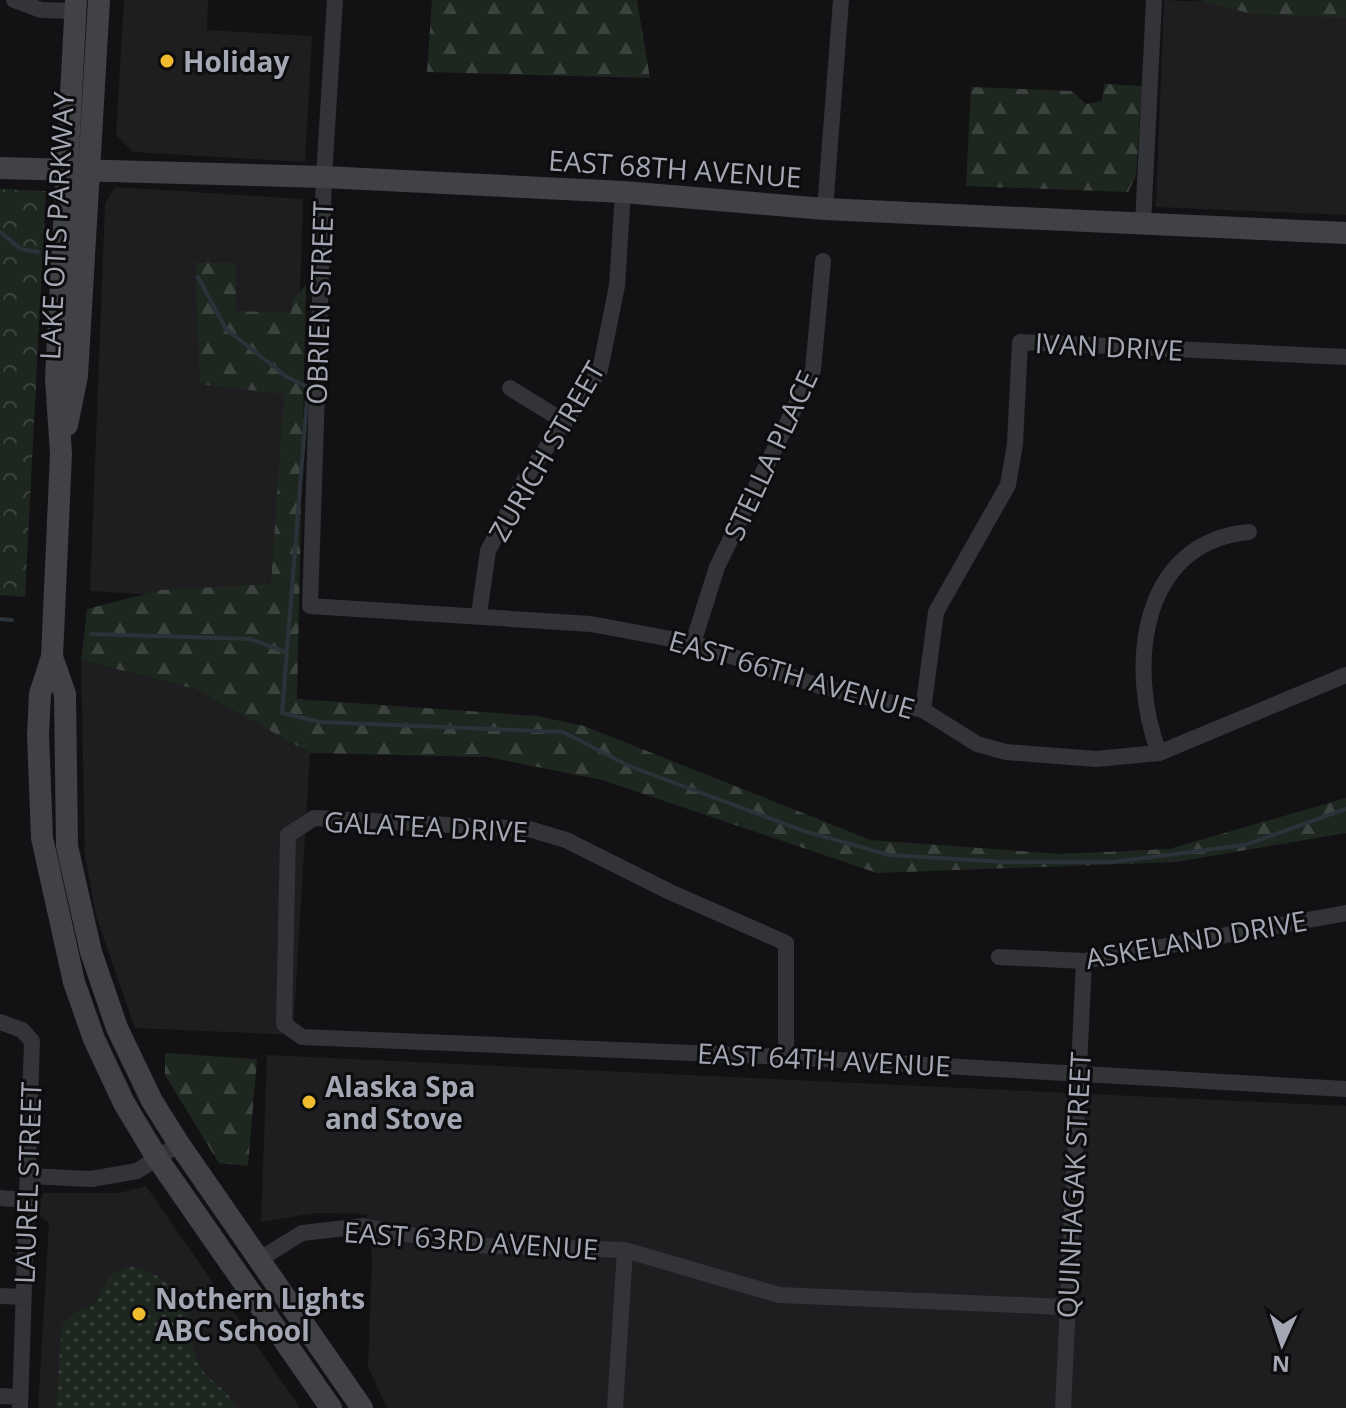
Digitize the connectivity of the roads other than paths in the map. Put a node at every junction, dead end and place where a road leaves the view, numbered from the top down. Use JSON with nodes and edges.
{"nodes":[{"id":1,"x":14,"y":0,"type":"edge"},
{"id":2,"x":99,"y":0,"type":"edge"},
{"id":3,"x":335,"y":0,"type":"edge"},
{"id":4,"x":841,"y":0,"type":"edge"},
{"id":5,"x":1154,"y":0,"type":"edge"},
{"id":6,"x":76,"y":6,"type":"edge"},
{"id":7,"x":0,"y":168,"type":"edge"},
{"id":8,"x":78,"y":171,"type":"junction"},
{"id":9,"x":324,"y":177,"type":"junction"},
{"id":10,"x":623,"y":192,"type":"junction"},
{"id":11,"x":825,"y":209,"type":"junction"},
{"id":12,"x":1143,"y":223,"type":"junction"},
{"id":13,"x":1346,"y":233,"type":"edge"},
{"id":14,"x":823,"y":261,"type":"dead end"},
{"id":15,"x":1346,"y":357,"type":"edge"},
{"id":16,"x":510,"y":388,"type":"dead end"},
{"id":17,"x":565,"y":422,"type":"junction"},
{"id":18,"x":1249,"y":532,"type":"dead end"},
{"id":19,"x":310,"y":606,"type":"joint"},
{"id":20,"x":479,"y":614,"type":"junction"},
{"id":21,"x":693,"y":643,"type":"junction"},
{"id":22,"x":52,"y":657,"type":"junction"},
{"id":23,"x":1346,"y":675,"type":"edge"},
{"id":24,"x":923,"y":710,"type":"junction"},
{"id":25,"x":38,"y":735,"type":"junction"},
{"id":26,"x":1159,"y":753,"type":"junction"},
{"id":27,"x":66,"y":813,"type":"junction"},
{"id":28,"x":1346,"y":913,"type":"edge"},
{"id":29,"x":999,"y":957,"type":"dead end"},
{"id":30,"x":1084,"y":961,"type":"junction"},
{"id":31,"x":0,"y":1022,"type":"edge"},
{"id":32,"x":302,"y":1037,"type":"joint"},
{"id":33,"x":786,"y":1057,"type":"junction"},
{"id":34,"x":1077,"y":1072,"type":"junction"},
{"id":35,"x":1346,"y":1089,"type":"edge"},
{"id":36,"x":179,"y":1144,"type":"junction"},
{"id":37,"x":157,"y":1158,"type":"junction"},
{"id":38,"x":28,"y":1176,"type":"junction"},
{"id":39,"x":0,"y":1198,"type":"edge"},
{"id":40,"x":27,"y":1200,"type":"junction"},
{"id":41,"x":204,"y":1223,"type":"junction"},
{"id":42,"x":625,"y":1250,"type":"junction"},
{"id":43,"x":260,"y":1259,"type":"junction"},
{"id":44,"x":0,"y":1296,"type":"edge"},
{"id":45,"x":23,"y":1297,"type":"junction"},
{"id":46,"x":1067,"y":1307,"type":"junction"},
{"id":47,"x":0,"y":1396,"type":"edge"},
{"id":48,"x":20,"y":1403,"type":"edge"},
{"id":49,"x":331,"y":1408,"type":"edge"},
{"id":50,"x":362,"y":1408,"type":"edge"},
{"id":51,"x":615,"y":1408,"type":"edge"},
{"id":52,"x":1063,"y":1408,"type":"edge"}],
"edges":[{"from":1,"to":6,"type":"street"},
{"from":2,"to":8,"type":"main road","name":"LAKE OTIS PARKWAY"},
{"from":3,"to":9,"type":"street","name":"OBRIEN STREET"},
{"from":4,"to":11,"type":"street"},
{"from":5,"to":12,"type":"street"},
{"from":6,"to":8,"type":"main road","name":"LAKE OTIS PARKWAY"},
{"from":7,"to":8,"type":"main road","name":"EAST 68TH AVENUE"},
{"from":8,"to":9,"type":"main road","name":"EAST 68TH AVENUE"},
{"from":8,"to":22,"type":"main road","name":"LAKE OTIS PARKWAY"},
{"from":9,"to":10,"type":"main road","name":"EAST 68TH AVENUE"},
{"from":9,"to":19,"type":"street","name":"OBRIEN STREET"},
{"from":10,"to":11,"type":"main road","name":"EAST 68TH AVENUE"},
{"from":10,"to":17,"type":"street","name":"ZURICH STREET"},
{"from":11,"to":12,"type":"main road","name":"EAST 68TH AVENUE"},
{"from":12,"to":13,"type":"main road","name":"EAST 68TH AVENUE"},
{"from":14,"to":21,"type":"street","name":"STELLA PLACE"},
{"from":15,"to":24,"type":"street","name":"IVAN DRIVE"},
{"from":16,"to":17,"type":"street"},
{"from":17,"to":20,"type":"street","name":"ZURICH STREET"},
{"from":18,"to":26,"type":"street"},
{"from":19,"to":20,"type":"street","name":"EAST 66TH AVENUE"},
{"from":20,"to":21,"type":"street","name":"EAST 66TH AVENUE"},
{"from":21,"to":24,"type":"street","name":"EAST 66TH AVENUE"},
{"from":22,"to":25,"type":"main road","name":"LAKE OTIS PARKWAY"},
{"from":22,"to":27,"type":"main road","name":"LAKE OTIS PARKWAY"},
{"from":23,"to":26,"type":"street","name":"EAST 66TH AVENUE"},
{"from":24,"to":26,"type":"street","name":"EAST 66TH AVENUE"},
{"from":25,"to":27,"type":"main road"},
{"from":25,"to":37,"type":"main road","name":"LAKE OTIS PARKWAY"},
{"from":27,"to":36,"type":"main road","name":"LAKE OTIS PARKWAY"},
{"from":28,"to":30,"type":"street","name":"ASKELAND DRIVE"},
{"from":29,"to":30,"type":"street","name":"ASKELAND DRIVE"},
{"from":30,"to":34,"type":"street","name":"QUINHAGAK STREET"},
{"from":31,"to":38,"type":"street","name":"LAUREL STREET"},
{"from":32,"to":33,"type":"street","name":"EAST 64TH AVENUE"},
{"from":32,"to":33,"type":"street","name":"GALATEA DRIVE"},
{"from":33,"to":34,"type":"street","name":"EAST 64TH AVENUE"},
{"from":34,"to":35,"type":"street","name":"EAST 64TH AVENUE"},
{"from":34,"to":46,"type":"street","name":"QUINHAGAK STREET"},
{"from":36,"to":37,"type":"street"},
{"from":36,"to":43,"type":"main road","name":"LAKE OTIS PARKWAY"},
{"from":37,"to":38,"type":"street"},
{"from":37,"to":41,"type":"main road","name":"LAKE OTIS PARKWAY"},
{"from":38,"to":40,"type":"street","name":"LAUREL STREET"},
{"from":39,"to":40,"type":"street"},
{"from":40,"to":45,"type":"street","name":"LAUREL STREET"},
{"from":41,"to":43,"type":"main road"},
{"from":41,"to":49,"type":"main road","name":"LAKE OTIS PARKWAY"},
{"from":42,"to":43,"type":"street","name":"EAST 63RD AVENUE"},
{"from":42,"to":46,"type":"street","name":"EAST 63RD AVENUE"},
{"from":42,"to":51,"type":"street"},
{"from":43,"to":50,"type":"main road","name":"LAKE OTIS PARKWAY"},
{"from":44,"to":45,"type":"street"},
{"from":45,"to":48,"type":"street","name":"LAUREL STREET"},
{"from":46,"to":52,"type":"street","name":"QUINHAGAK STREET"},
{"from":47,"to":48,"type":"street"}]}
